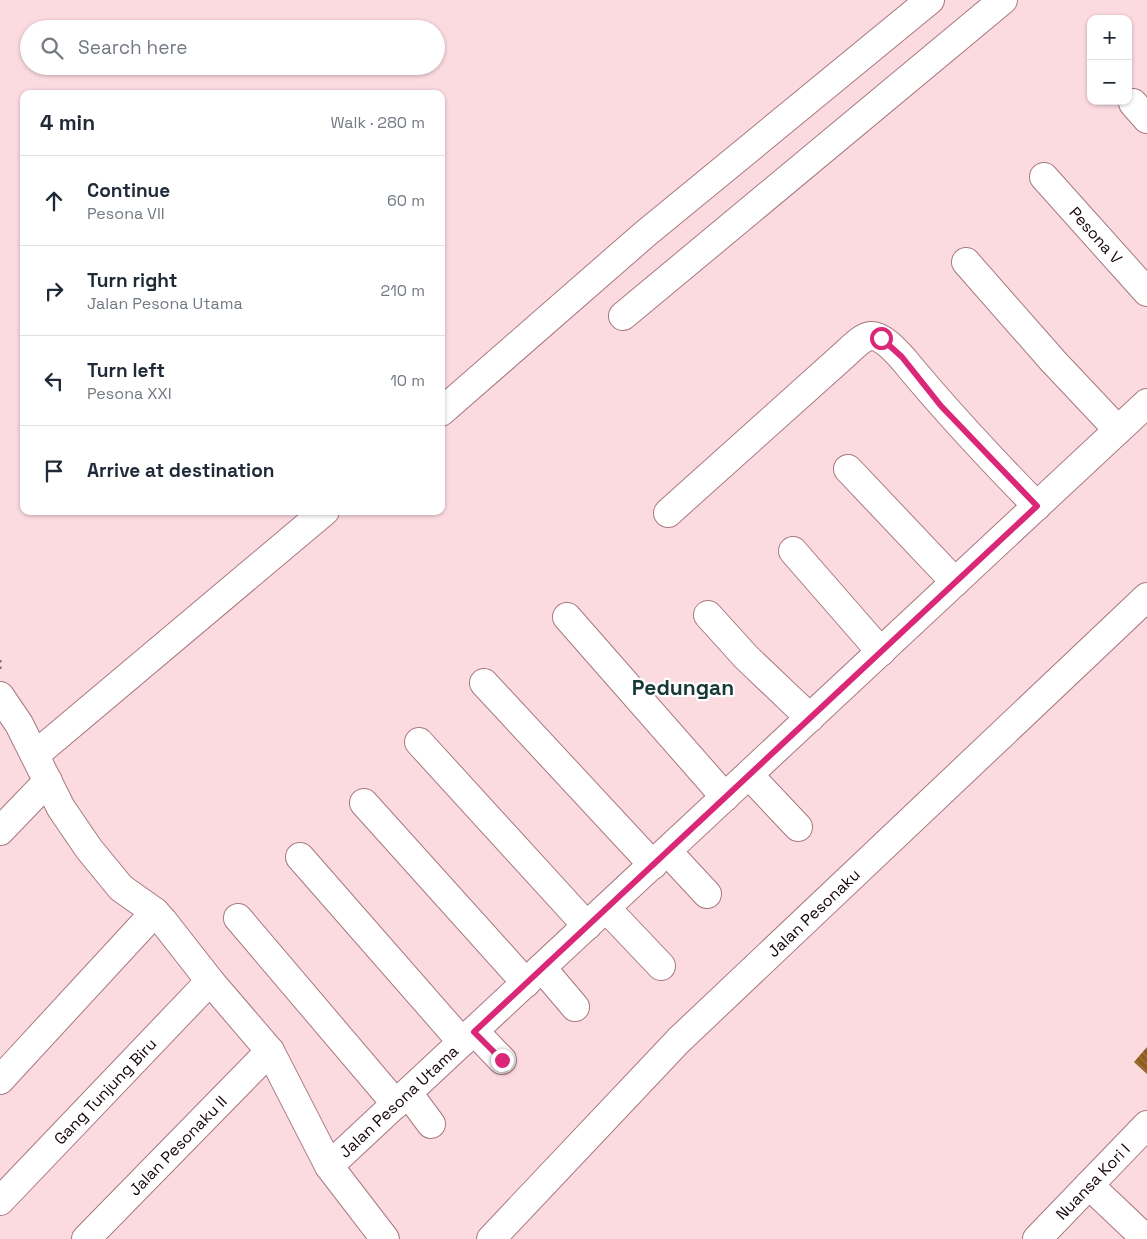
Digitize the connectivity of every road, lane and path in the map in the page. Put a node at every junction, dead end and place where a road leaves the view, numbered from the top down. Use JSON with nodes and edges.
{"nodes":[{"id":1,"x":930,"y":0,"type":"edge"},
{"id":2,"x":1003,"y":0,"type":"edge"},
{"id":3,"x":1044,"y":177,"type":"dead end"},
{"id":4,"x":966,"y":262,"type":"dead end"},
{"id":5,"x":1147,"y":292,"type":"edge"},
{"id":6,"x":623,"y":316,"type":"dead end"},
{"id":7,"x":1147,"y":403,"type":"edge"},
{"id":8,"x":445,"y":409,"type":"edge"},
{"id":9,"x":1118,"y":430,"type":"junction"},
{"id":10,"x":848,"y":469,"type":"dead end"},
{"id":11,"x":1037,"y":506,"type":"junction"},
{"id":12,"x":668,"y":513,"type":"dead end"},
{"id":13,"x":320,"y":515,"type":"edge"},
{"id":14,"x":793,"y":551,"type":"dead end"},
{"id":15,"x":955,"y":582,"type":"junction"},
{"id":16,"x":1147,"y":597,"type":"edge"},
{"id":17,"x":708,"y":615,"type":"dead end"},
{"id":18,"x":567,"y":617,"type":"dead end"},
{"id":19,"x":880,"y":652,"type":"junction"},
{"id":20,"x":484,"y":683,"type":"dead end"},
{"id":21,"x":0,"y":696,"type":"edge"},
{"id":22,"x":810,"y":718,"type":"junction"},
{"id":23,"x":418,"y":742,"type":"dead end"},
{"id":24,"x":35,"y":756,"type":"junction"},
{"id":25,"x":749,"y":775,"type":"junction"},
{"id":26,"x":48,"y":781,"type":"junction"},
{"id":27,"x":725,"y":797,"type":"junction"},
{"id":28,"x":364,"y":803,"type":"dead end"},
{"id":29,"x":798,"y":827,"type":"dead end"},
{"id":30,"x":0,"y":831,"type":"edge"},
{"id":31,"x":300,"y":857,"type":"dead end"},
{"id":32,"x":660,"y":858,"type":"junction"},
{"id":33,"x":707,"y":894,"type":"dead end"},
{"id":34,"x":155,"y":912,"type":"junction"},
{"id":35,"x":597,"y":917,"type":"junction"},
{"id":36,"x":238,"y":918,"type":"dead end"},
{"id":37,"x":661,"y":966,"type":"dead end"},
{"id":38,"x":534,"y":975,"type":"junction"},
{"id":39,"x":210,"y":981,"type":"junction"},
{"id":40,"x":575,"y":1007,"type":"dead end"},
{"id":41,"x":468,"y":1037,"type":"junction"},
{"id":42,"x":270,"y":1051,"type":"junction"},
{"id":43,"x":502,"y":1060,"type":"dead end"},
{"id":44,"x":0,"y":1080,"type":"edge"},
{"id":45,"x":402,"y":1098,"type":"junction"},
{"id":46,"x":430,"y":1124,"type":"dead end"},
{"id":47,"x":1147,"y":1124,"type":"edge"},
{"id":48,"x":330,"y":1166,"type":"junction"},
{"id":49,"x":1089,"y":1185,"type":"junction"},
{"id":50,"x":0,"y":1201,"type":"edge"},
{"id":51,"x":86,"y":1239,"type":"edge"},
{"id":52,"x":385,"y":1239,"type":"edge"},
{"id":53,"x":491,"y":1239,"type":"edge"},
{"id":54,"x":1037,"y":1239,"type":"edge"},
{"id":55,"x":1146,"y":1239,"type":"edge"}],
"edges":[{"from":1,"to":8,"type":"street"},
{"from":2,"to":6,"type":"street"},
{"from":3,"to":5,"type":"street","name":"Pesona V"},
{"from":4,"to":9,"type":"street"},
{"from":7,"to":9,"type":"street","name":"Jalan Pesona Utama"},
{"from":9,"to":11,"type":"street","name":"Jalan Pesona Utama"},
{"from":10,"to":15,"type":"street"},
{"from":11,"to":12,"type":"street"},
{"from":11,"to":15,"type":"street","name":"Jalan Pesona Utama"},
{"from":13,"to":24,"type":"street"},
{"from":14,"to":19,"type":"street"},
{"from":15,"to":19,"type":"street","name":"Jalan Pesona Utama"},
{"from":16,"to":53,"type":"street","name":"Jalan Pesonaku"},
{"from":17,"to":22,"type":"street"},
{"from":18,"to":27,"type":"street"},
{"from":19,"to":22,"type":"street","name":"Jalan Pesona Utama"},
{"from":20,"to":32,"type":"street"},
{"from":21,"to":24,"type":"street"},
{"from":22,"to":25,"type":"street","name":"Jalan Pesona Utama"},
{"from":23,"to":35,"type":"street"},
{"from":24,"to":26,"type":"street"},
{"from":25,"to":27,"type":"street","name":"Jalan Pesona Utama"},
{"from":25,"to":29,"type":"street"},
{"from":26,"to":30,"type":"street"},
{"from":26,"to":34,"type":"street"},
{"from":27,"to":32,"type":"street","name":"Jalan Pesona Utama"},
{"from":28,"to":38,"type":"street"},
{"from":31,"to":41,"type":"street"},
{"from":32,"to":33,"type":"street"},
{"from":32,"to":35,"type":"street","name":"Jalan Pesona Utama"},
{"from":34,"to":39,"type":"street"},
{"from":34,"to":44,"type":"street"},
{"from":35,"to":37,"type":"street"},
{"from":35,"to":38,"type":"street","name":"Jalan Pesona Utama"},
{"from":36,"to":45,"type":"street"},
{"from":38,"to":40,"type":"street"},
{"from":38,"to":41,"type":"street","name":"Jalan Pesona Utama"},
{"from":39,"to":42,"type":"street"},
{"from":39,"to":50,"type":"street","name":"Gang Tunjung Biru"},
{"from":41,"to":43,"type":"street"},
{"from":41,"to":45,"type":"street","name":"Jalan Pesona Utama"},
{"from":42,"to":48,"type":"street"},
{"from":42,"to":51,"type":"street","name":"Jalan Pesonaku II"},
{"from":45,"to":46,"type":"street"},
{"from":45,"to":48,"type":"street","name":"Jalan Pesona Utama"},
{"from":47,"to":49,"type":"street","name":"Nuansa Kori I"},
{"from":48,"to":52,"type":"street"},
{"from":49,"to":54,"type":"street","name":"Nuansa Kori I"},
{"from":49,"to":55,"type":"street"}]}
